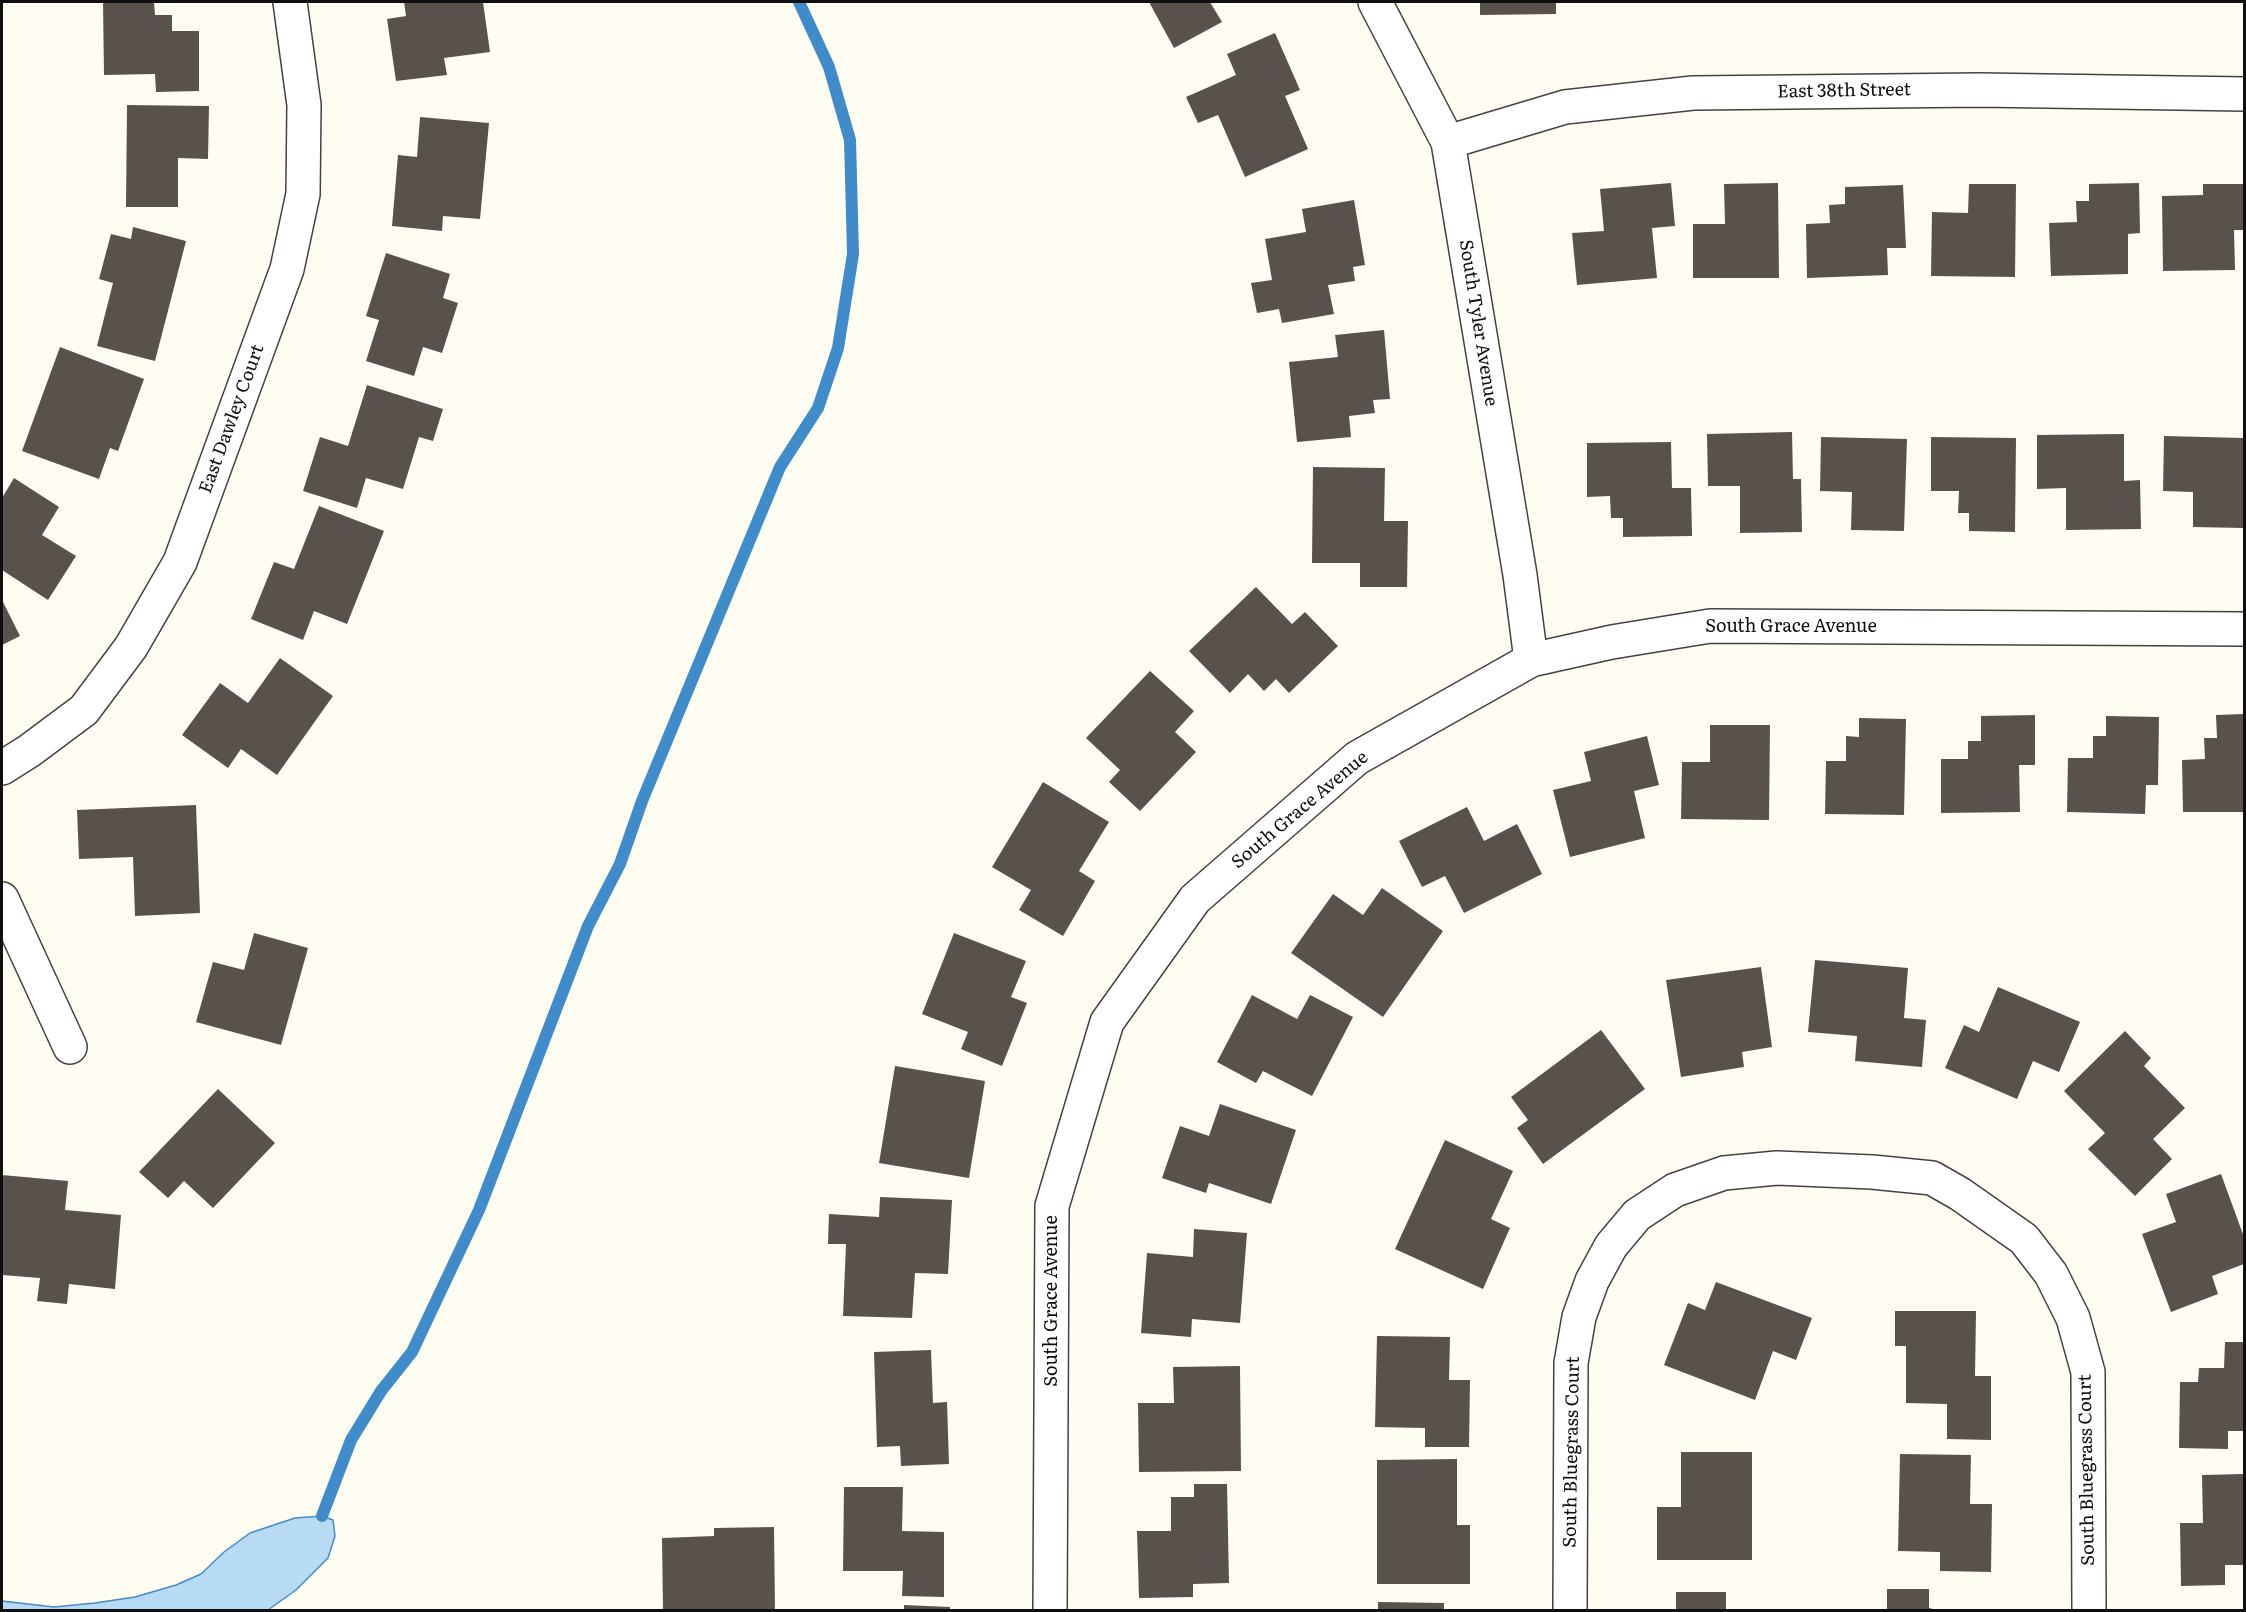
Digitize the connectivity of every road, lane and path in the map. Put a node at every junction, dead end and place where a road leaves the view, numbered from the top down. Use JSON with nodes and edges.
{"nodes":[{"id":1,"x":290,"y":2,"type":"edge"},
{"id":2,"x":1375,"y":2,"type":"edge"},
{"id":3,"x":2244,"y":94,"type":"edge"},
{"id":4,"x":1449,"y":142,"type":"junction"},
{"id":5,"x":2244,"y":628,"type":"edge"},
{"id":6,"x":1531,"y":660,"type":"junction"},
{"id":7,"x":2,"y":768,"type":"edge"},
{"id":8,"x":2,"y":899,"type":"edge"},
{"id":9,"x":70,"y":1047,"type":"dead end"},
{"id":10,"x":1050,"y":1611,"type":"edge"},
{"id":11,"x":1570,"y":1611,"type":"edge"},
{"id":12,"x":2089,"y":1611,"type":"edge"}],
"edges":[{"from":1,"to":7,"type":"street","name":"East Dawley Court"},
{"from":2,"to":4,"type":"street","name":"South Tyler Avenue"},
{"from":3,"to":4,"type":"street","name":"East 38th Street"},
{"from":4,"to":6,"type":"street","name":"South Tyler Avenue"},
{"from":5,"to":6,"type":"street","name":"South Grace Avenue"},
{"from":6,"to":10,"type":"street","name":"South Grace Avenue"},
{"from":8,"to":9,"type":"street"},
{"from":11,"to":12,"type":"street","name":"South Bluegrass Court"}]}
